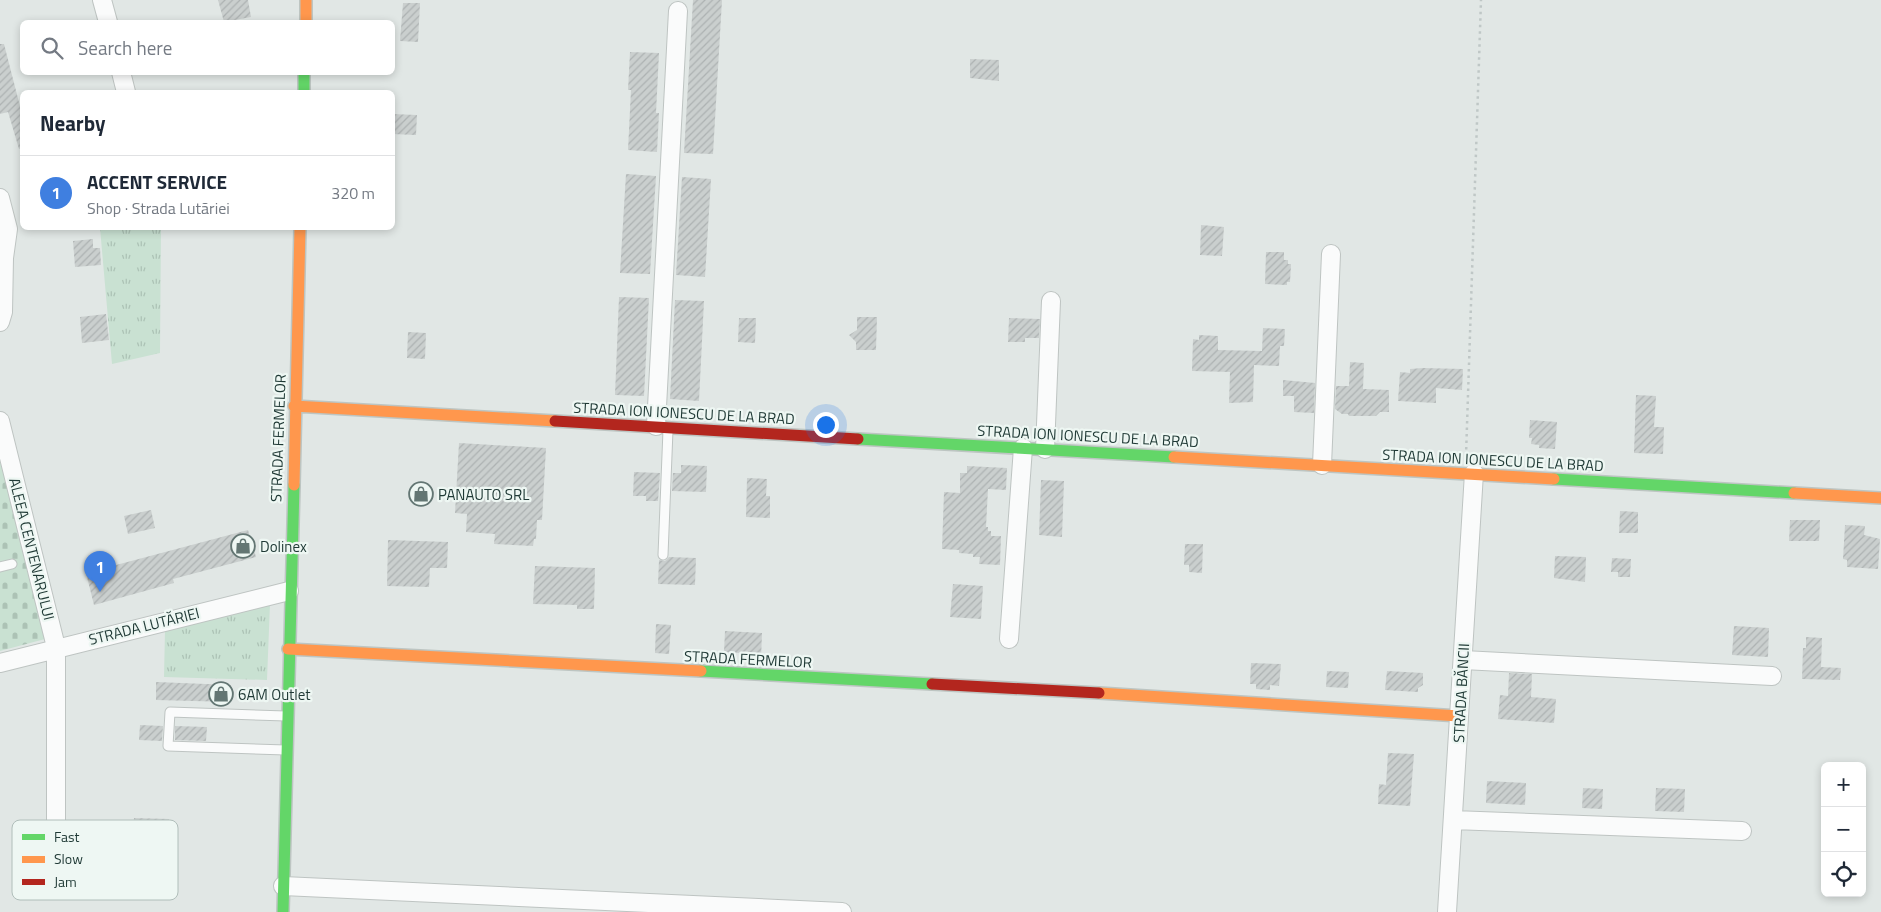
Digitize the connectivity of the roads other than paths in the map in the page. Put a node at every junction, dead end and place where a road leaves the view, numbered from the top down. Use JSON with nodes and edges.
{"nodes":[{"id":1,"x":102,"y":0,"type":"edge"},
{"id":2,"x":306,"y":0,"type":"edge"},
{"id":3,"x":678,"y":11,"type":"dead end"},
{"id":4,"x":107,"y":20,"type":"edge"},
{"id":5,"x":306,"y":20,"type":"edge"},
{"id":6,"x":122,"y":75,"type":"edge"},
{"id":7,"x":304,"y":75,"type":"edge"},
{"id":8,"x":126,"y":90,"type":"edge"},
{"id":9,"x":304,"y":90,"type":"edge"},
{"id":10,"x":0,"y":198,"type":"edge"},
{"id":11,"x":10,"y":229,"type":"edge"},
{"id":12,"x":300,"y":230,"type":"edge"},
{"id":13,"x":1331,"y":254,"type":"dead end"},
{"id":14,"x":1051,"y":302,"type":"dead end"},
{"id":15,"x":0,"y":322,"type":"edge"},
{"id":16,"x":294,"y":406,"type":"junction"},
{"id":17,"x":0,"y":421,"type":"edge"},
{"id":18,"x":662,"y":427,"type":"junction"},
{"id":19,"x":1023,"y":448,"type":"junction"},
{"id":20,"x":1045,"y":449,"type":"junction"},
{"id":21,"x":1322,"y":465,"type":"junction"},
{"id":22,"x":1470,"y":473,"type":"junction"},
{"id":23,"x":1881,"y":498,"type":"edge"},
{"id":24,"x":663,"y":555,"type":"dead end"},
{"id":25,"x":12,"y":564,"type":"dead end"},
{"id":26,"x":0,"y":567,"type":"edge"},
{"id":27,"x":289,"y":591,"type":"junction"},
{"id":28,"x":1009,"y":639,"type":"dead end"},
{"id":29,"x":56,"y":647,"type":"junction"},
{"id":30,"x":288,"y":649,"type":"junction"},
{"id":31,"x":1463,"y":660,"type":"junction"},
{"id":32,"x":0,"y":663,"type":"edge"},
{"id":33,"x":1772,"y":676,"type":"dead end"},
{"id":34,"x":287,"y":716,"type":"junction"},
{"id":35,"x":1459,"y":716,"type":"junction"},
{"id":36,"x":286,"y":750,"type":"junction"},
{"id":37,"x":56,"y":820,"type":"edge"},
{"id":38,"x":1453,"y":820,"type":"junction"},
{"id":39,"x":1742,"y":831,"type":"dead end"},
{"id":40,"x":283,"y":886,"type":"junction"},
{"id":41,"x":283,"y":912,"type":"edge"},
{"id":42,"x":842,"y":912,"type":"edge"},
{"id":43,"x":1447,"y":912,"type":"edge"}],
"edges":[{"from":1,"to":4,"type":"street"},
{"from":2,"to":5,"type":"street"},
{"from":3,"to":18,"type":"street"},
{"from":6,"to":8,"type":"street"},
{"from":7,"to":9,"type":"street"},
{"from":10,"to":11,"type":"street"},
{"from":11,"to":15,"type":"street"},
{"from":12,"to":16,"type":"street","name":"STRADA FERMELOR"},
{"from":13,"to":21,"type":"street"},
{"from":14,"to":20,"type":"street"},
{"from":16,"to":18,"type":"street","name":"STRADA ION IONESCU DE LA BRAD"},
{"from":16,"to":27,"type":"street","name":"STRADA FERMELOR"},
{"from":17,"to":29,"type":"street","name":"ALEEA CENTENARULUI"},
{"from":18,"to":19,"type":"street","name":"STRADA ION IONESCU DE LA BRAD"},
{"from":18,"to":24,"type":"lane"},
{"from":19,"to":20,"type":"street","name":"STRADA ION IONESCU DE LA BRAD"},
{"from":19,"to":28,"type":"street"},
{"from":20,"to":21,"type":"street","name":"STRADA ION IONESCU DE LA BRAD"},
{"from":21,"to":22,"type":"street","name":"STRADA ION IONESCU DE LA BRAD"},
{"from":22,"to":23,"type":"street","name":"STRADA ION IONESCU DE LA BRAD"},
{"from":22,"to":31,"type":"street","name":"STRADA BĂNCII"},
{"from":25,"to":26,"type":"lane"},
{"from":27,"to":29,"type":"street","name":"STRADA LUTĂRIEI"},
{"from":27,"to":30,"type":"street","name":"STRADA FERMELOR"},
{"from":29,"to":32,"type":"street","name":"STRADA LUTĂRIEI"},
{"from":29,"to":37,"type":"street","name":"ALEEA CENTENARULUI"},
{"from":30,"to":34,"type":"street","name":"STRADA FERMELOR"},
{"from":30,"to":35,"type":"street","name":"STRADA FERMELOR"},
{"from":31,"to":33,"type":"street"},
{"from":31,"to":35,"type":"street","name":"STRADA BĂNCII"},
{"from":34,"to":36,"type":"street","name":"STRADA FERMELOR"},
{"from":34,"to":36,"type":"lane"},
{"from":35,"to":38,"type":"street","name":"STRADA BĂNCII"},
{"from":36,"to":40,"type":"street","name":"STRADA FERMELOR"},
{"from":38,"to":39,"type":"street"},
{"from":38,"to":43,"type":"street","name":"STRADA BĂNCII"},
{"from":40,"to":41,"type":"street","name":"STRADA FERMELOR"},
{"from":40,"to":42,"type":"street"}]}
